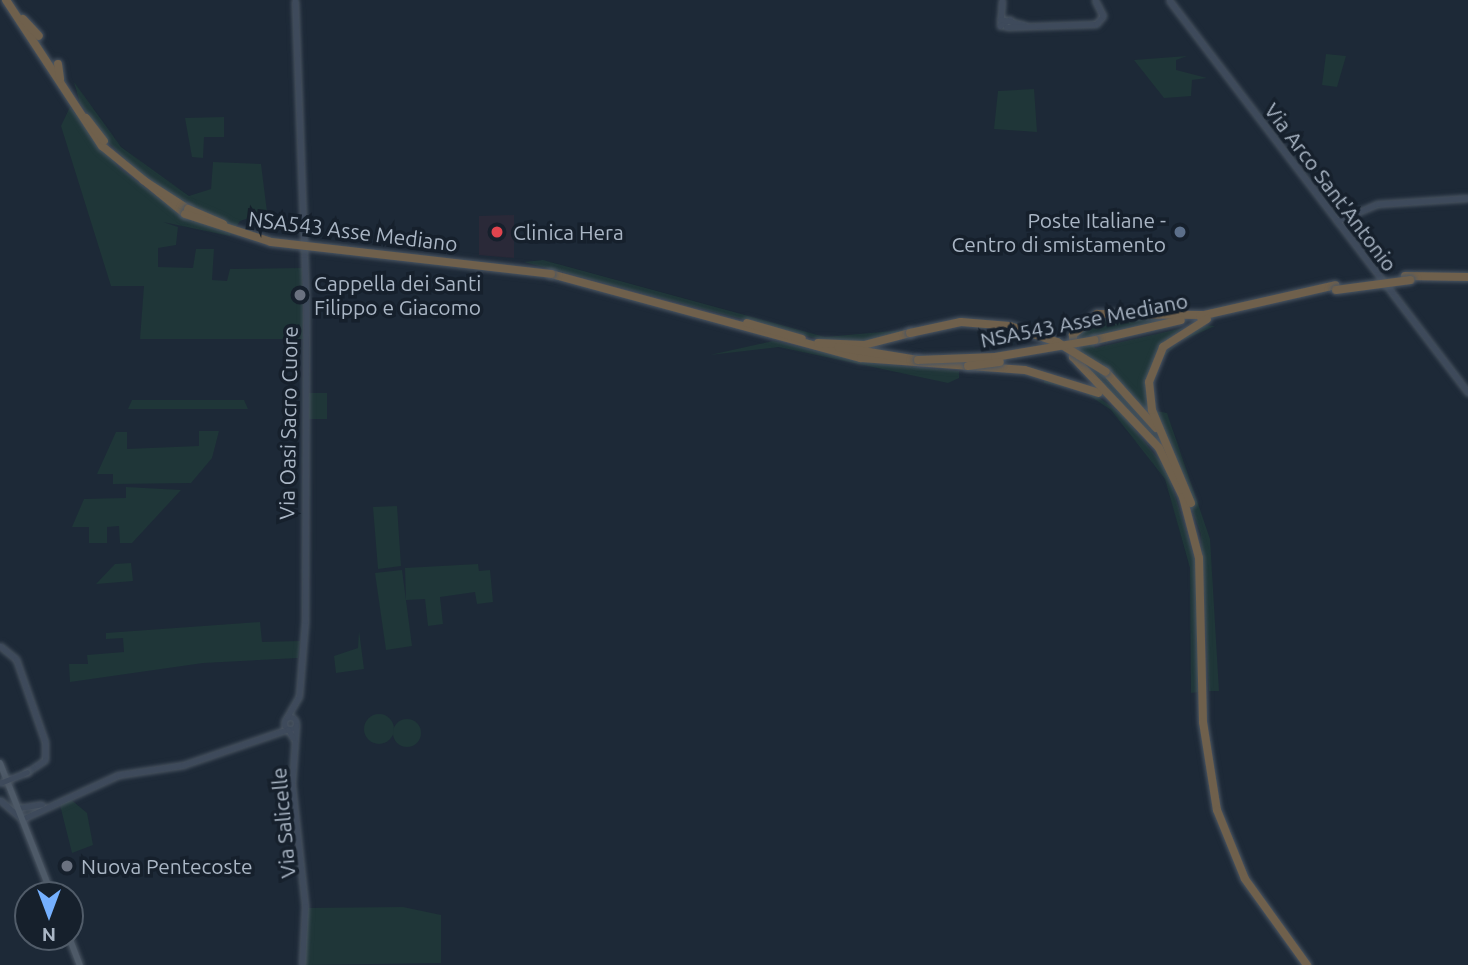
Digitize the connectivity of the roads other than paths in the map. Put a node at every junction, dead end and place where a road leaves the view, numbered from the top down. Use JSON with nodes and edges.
{"nodes":[{"id":1,"x":8,"y":0,"type":"edge"},
{"id":2,"x":295,"y":0,"type":"edge"},
{"id":3,"x":1003,"y":0,"type":"edge"},
{"id":4,"x":1095,"y":0,"type":"edge"},
{"id":5,"x":1169,"y":0,"type":"edge"},
{"id":6,"x":1010,"y":18,"type":"junction"},
{"id":7,"x":23,"y":19,"type":"junction"},
{"id":8,"x":1000,"y":19,"type":"junction"},
{"id":9,"x":1031,"y":26,"type":"junction"},
{"id":10,"x":1006,"y":27,"type":"junction"},
{"id":11,"x":38,"y":36,"type":"dead end"},
{"id":12,"x":58,"y":64,"type":"dead end"},
{"id":13,"x":61,"y":79,"type":"junction"},
{"id":14,"x":1468,"y":198,"type":"edge"},
{"id":15,"x":186,"y":211,"type":"junction"},
{"id":16,"x":1330,"y":212,"type":"junction"},
{"id":17,"x":1349,"y":215,"type":"junction"},
{"id":18,"x":1337,"y":221,"type":"junction"},
{"id":19,"x":1345,"y":232,"type":"junction"},
{"id":20,"x":551,"y":272,"type":"junction"},
{"id":21,"x":1467,"y":278,"type":"edge"},
{"id":22,"x":1205,"y":317,"type":"junction"},
{"id":23,"x":1095,"y":342,"type":"junction"},
{"id":24,"x":818,"y":343,"type":"junction"},
{"id":25,"x":918,"y":362,"type":"junction"},
{"id":26,"x":968,"y":366,"type":"junction"},
{"id":27,"x":1468,"y":393,"type":"edge"},
{"id":28,"x":1105,"y":395,"type":"junction"},
{"id":29,"x":1155,"y":422,"type":"junction"},
{"id":30,"x":0,"y":646,"type":"edge"},
{"id":31,"x":299,"y":696,"type":"junction"},
{"id":32,"x":286,"y":718,"type":"junction"},
{"id":33,"x":296,"y":722,"type":"junction"},
{"id":34,"x":288,"y":729,"type":"junction"},
{"id":35,"x":260,"y":735,"type":"junction"},
{"id":36,"x":293,"y":738,"type":"junction"},
{"id":37,"x":0,"y":764,"type":"edge"},
{"id":38,"x":0,"y":783,"type":"edge"},
{"id":39,"x":0,"y":800,"type":"edge"},
{"id":40,"x":46,"y":804,"type":"junction"},
{"id":41,"x":18,"y":808,"type":"junction"},
{"id":42,"x":22,"y":819,"type":"junction"},
{"id":43,"x":46,"y":881,"type":"edge"},
{"id":44,"x":302,"y":965,"type":"edge"},
{"id":45,"x":1307,"y":965,"type":"edge"},
{"id":46,"x":1314,"y":965,"type":"edge"}],
"edges":[{"from":1,"to":7,"type":"highway"},
{"from":1,"to":15,"type":"highway"},
{"from":2,"to":31,"type":"street","name":"Via Oasi Sacro Cuore"},
{"from":3,"to":6,"type":"street"},
{"from":3,"to":8,"type":"street"},
{"from":4,"to":9,"type":"street"},
{"from":5,"to":16,"type":"street","name":"Via Arco Sant'Antonio"},
{"from":6,"to":8,"type":"street"},
{"from":6,"to":9,"type":"street"},
{"from":6,"to":10,"type":"street"},
{"from":7,"to":11,"type":"highway"},
{"from":7,"to":13,"type":"highway"},
{"from":8,"to":10,"type":"street"},
{"from":9,"to":10,"type":"street"},
{"from":12,"to":13,"type":"highway"},
{"from":13,"to":15,"type":"highway"},
{"from":14,"to":17,"type":"street"},
{"from":15,"to":20,"type":"highway","bridge":true},
{"from":16,"to":17,"type":"street"},
{"from":16,"to":18,"type":"street","name":"Via Arco Sant'Antonio"},
{"from":17,"to":18,"type":"street"},
{"from":17,"to":19,"type":"street"},
{"from":18,"to":19,"type":"street","name":"Via Arco Sant'Antonio"},
{"from":19,"to":27,"type":"street","name":"Via Arco Sant'Antonio"},
{"from":20,"to":24,"type":"highway","name":"NSA543 Asse Mediano"},
{"from":20,"to":25,"type":"highway","name":"NSA543 Asse Mediano"},
{"from":21,"to":22,"type":"highway","name":"NSA543 Asse Mediano","bridge":true},
{"from":22,"to":23,"type":"highway","name":"NSA543 Asse Mediano"},
{"from":22,"to":28,"type":"highway"},
{"from":22,"to":29,"type":"highway"},
{"from":23,"to":25,"type":"highway","name":"NSA543 Asse Mediano","bridge":true},
{"from":23,"to":26,"type":"highway","name":"NSA543 Asse Mediano","bridge":true},
{"from":24,"to":25,"type":"highway","name":"NSA543 Asse Mediano"},
{"from":24,"to":29,"type":"highway","bridge":true},
{"from":25,"to":26,"type":"highway","name":"NSA543 Asse Mediano"},
{"from":26,"to":28,"type":"highway","bridge":true},
{"from":28,"to":45,"type":"highway"},
{"from":29,"to":46,"type":"highway"},
{"from":30,"to":38,"type":"street","bridge":true},
{"from":31,"to":32,"type":"street","name":"Via Oasi Sacro Cuore"},
{"from":31,"to":33,"type":"street"},
{"from":32,"to":33,"type":"street"},
{"from":32,"to":34,"type":"street"},
{"from":32,"to":35,"type":"street","name":"Via Oasi Sacro Cuore"},
{"from":33,"to":34,"type":"street","name":"Via Oasi Sacro Cuore"},
{"from":33,"to":36,"type":"street"},
{"from":34,"to":35,"type":"street","name":"Via Oasi Sacro Cuore"},
{"from":34,"to":36,"type":"street"},
{"from":35,"to":40,"type":"street","name":"Via Oasi Sacro Cuore"},
{"from":36,"to":44,"type":"street","name":"Via Salicelle"},
{"from":37,"to":41,"type":"main road"},
{"from":39,"to":42,"type":"street"},
{"from":40,"to":41,"type":"street","name":"Via Oasi Sacro Cuore"},
{"from":40,"to":42,"type":"street","name":"Via Oasi Sacro Cuore"},
{"from":41,"to":42,"type":"main road"},
{"from":42,"to":43,"type":"main road"}]}
